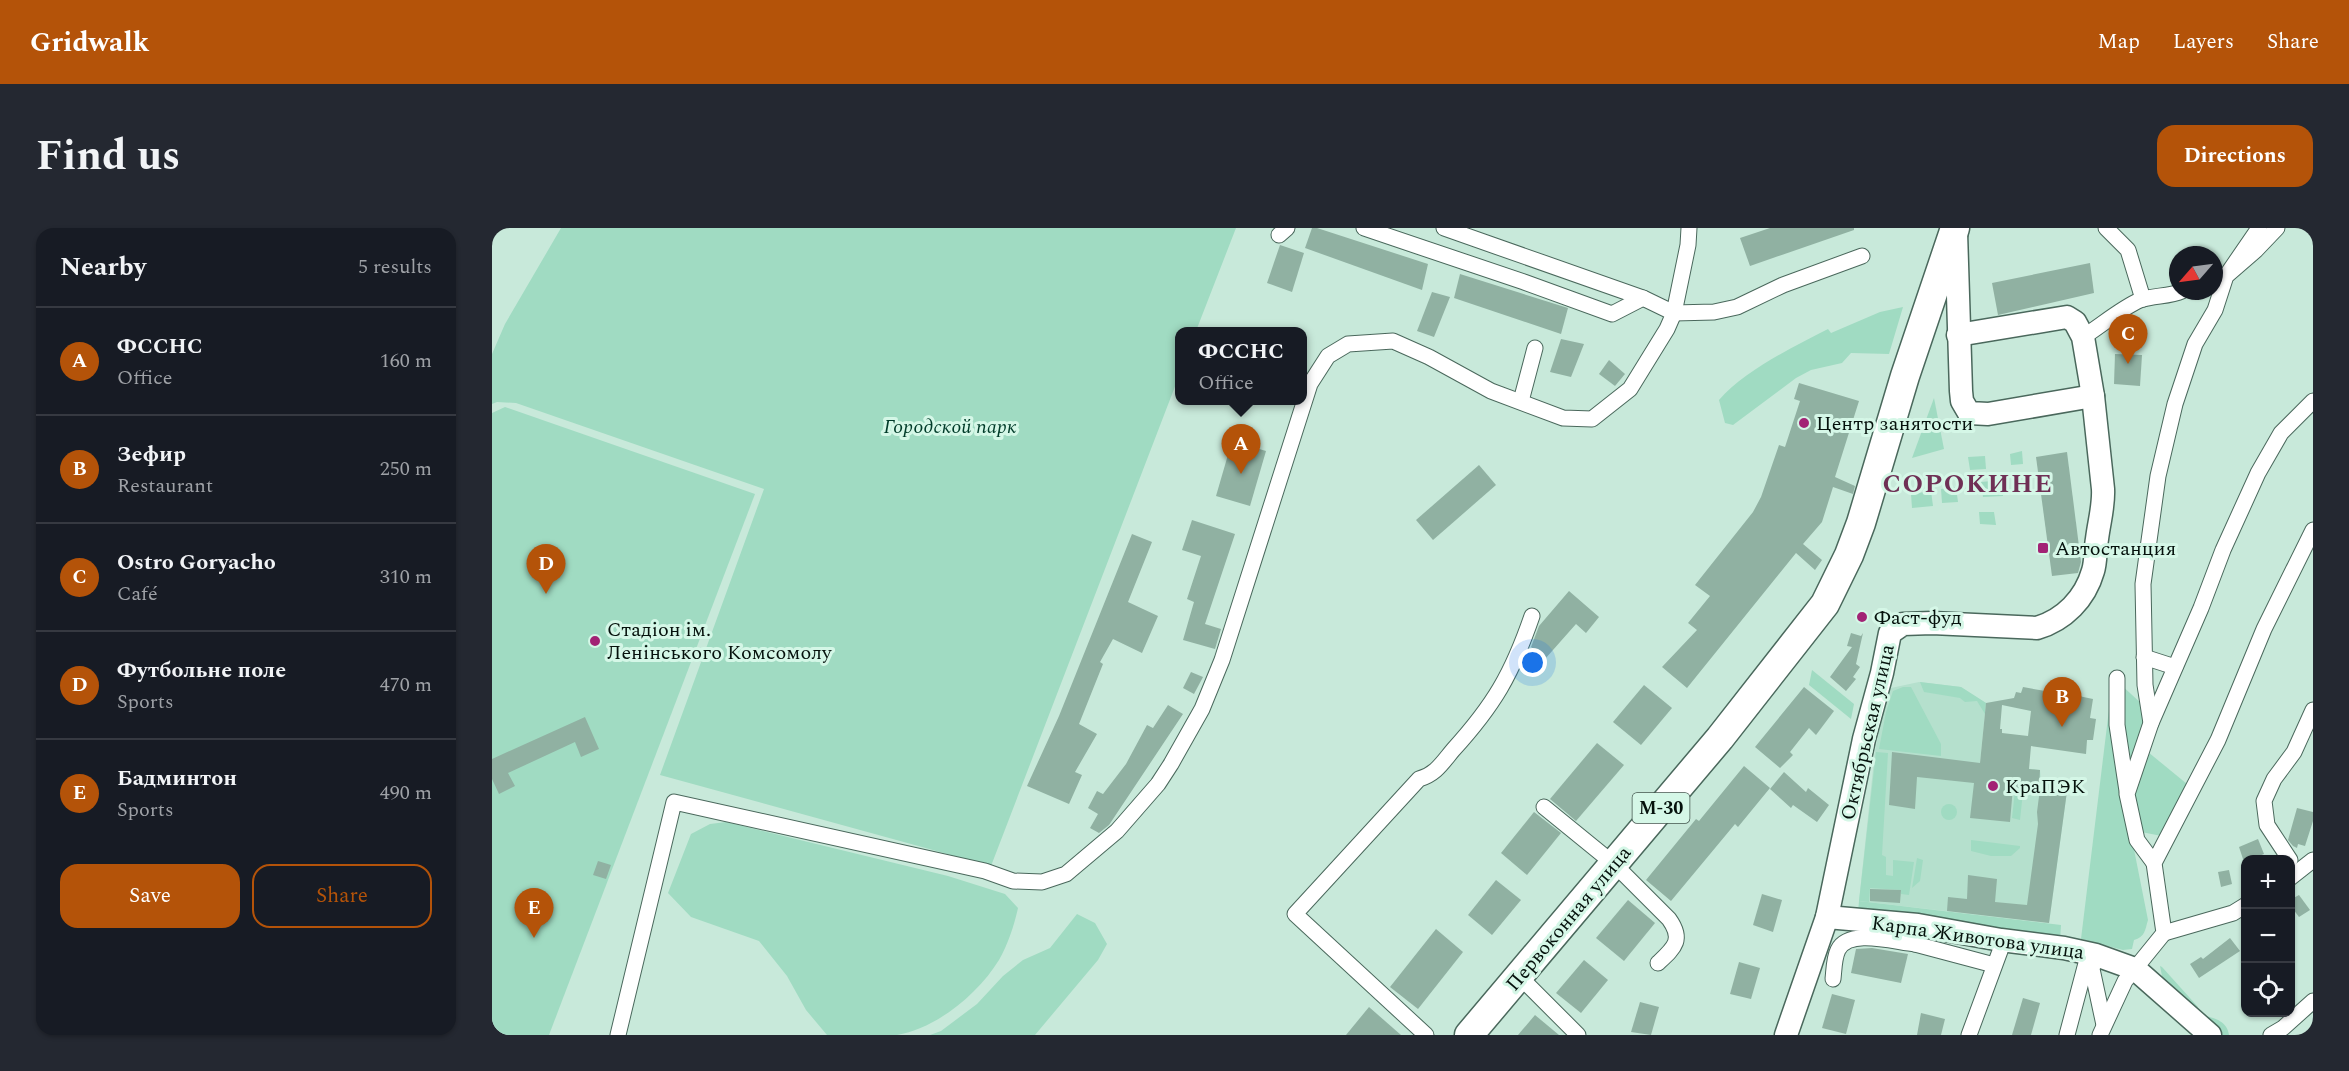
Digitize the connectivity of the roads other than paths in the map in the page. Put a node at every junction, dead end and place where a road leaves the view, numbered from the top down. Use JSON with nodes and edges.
{"nodes":[{"id":1,"x":1364,"y":228,"type":"edge"},
{"id":2,"x":1444,"y":228,"type":"edge"},
{"id":3,"x":1689,"y":228,"type":"edge"},
{"id":4,"x":1955,"y":228,"type":"edge"},
{"id":5,"x":2106,"y":228,"type":"edge"},
{"id":6,"x":2259,"y":228,"type":"edge"},
{"id":7,"x":2277,"y":228,"type":"edge"},
{"id":8,"x":1862,"y":256,"type":"dead end"},
{"id":9,"x":2223,"y":271,"type":"edge"},
{"id":10,"x":2223,"y":273,"type":"edge"},
{"id":11,"x":2169,"y":296,"type":"edge"},
{"id":12,"x":1643,"y":298,"type":"junction"},
{"id":13,"x":2143,"y":299,"type":"junction"},
{"id":14,"x":2216,"y":300,"type":"edge"},
{"id":15,"x":1674,"y":313,"type":"junction"},
{"id":16,"x":1958,"y":335,"type":"junction"},
{"id":17,"x":2083,"y":337,"type":"junction"},
{"id":18,"x":1535,"y":348,"type":"dead end"},
{"id":19,"x":1307,"y":393,"type":"edge"},
{"id":20,"x":2093,"y":396,"type":"junction"},
{"id":21,"x":2313,"y":400,"type":"edge"},
{"id":22,"x":1521,"y":401,"type":"junction"},
{"id":23,"x":1303,"y":405,"type":"edge"},
{"id":24,"x":2313,"y":531,"type":"edge"},
{"id":25,"x":1532,"y":616,"type":"dead end"},
{"id":26,"x":2144,"y":657,"type":"junction"},
{"id":27,"x":2175,"y":666,"type":"junction"},
{"id":28,"x":2117,"y":678,"type":"dead end"},
{"id":29,"x":2313,"y":710,"type":"edge"},
{"id":30,"x":2151,"y":723,"type":"junction"},
{"id":31,"x":2127,"y":794,"type":"junction"},
{"id":32,"x":1544,"y":807,"type":"dead end"},
{"id":33,"x":2284,"y":855,"type":"edge"},
{"id":34,"x":2313,"y":860,"type":"edge"},
{"id":35,"x":2154,"y":863,"type":"junction"},
{"id":36,"x":1614,"y":864,"type":"junction"},
{"id":37,"x":2295,"y":867,"type":"edge"},
{"id":38,"x":2241,"y":908,"type":"edge"},
{"id":39,"x":1827,"y":917,"type":"junction"},
{"id":40,"x":2164,"y":933,"type":"junction"},
{"id":41,"x":1916,"y":935,"type":"junction"},
{"id":42,"x":2001,"y":940,"type":"junction"},
{"id":43,"x":2093,"y":953,"type":"junction"},
{"id":44,"x":1658,"y":963,"type":"dead end"},
{"id":45,"x":1994,"y":965,"type":"junction"},
{"id":46,"x":2134,"y":969,"type":"junction"},
{"id":47,"x":1519,"y":976,"type":"junction"},
{"id":48,"x":1833,"y":979,"type":"dead end"},
{"id":49,"x":2313,"y":1001,"type":"edge"},
{"id":50,"x":2102,"y":1030,"type":"edge"},
{"id":51,"x":618,"y":1035,"type":"edge"},
{"id":52,"x":1426,"y":1035,"type":"edge"},
{"id":53,"x":1469,"y":1035,"type":"edge"},
{"id":54,"x":1578,"y":1035,"type":"edge"},
{"id":55,"x":1786,"y":1035,"type":"edge"},
{"id":56,"x":1969,"y":1035,"type":"edge"},
{"id":57,"x":2067,"y":1035,"type":"edge"},
{"id":58,"x":2210,"y":1035,"type":"edge"},
{"id":59,"x":2271,"y":1035,"type":"edge"}],
"edges":[{"from":1,"to":12,"type":"street"},
{"from":2,"to":12,"type":"street"},
{"from":3,"to":15,"type":"street"},
{"from":4,"to":16,"type":"main road"},
{"from":4,"to":36,"type":"highway","name":"Первоконная улица","number":"М-30"},
{"from":5,"to":13,"type":"street"},
{"from":6,"to":9,"type":"street"},
{"from":7,"to":10,"type":"street"},
{"from":8,"to":15,"type":"street"},
{"from":11,"to":13,"type":"street"},
{"from":12,"to":15,"type":"street"},
{"from":13,"to":17,"type":"street"},
{"from":14,"to":26,"type":"street"},
{"from":15,"to":22,"type":"street"},
{"from":16,"to":17,"type":"main road"},
{"from":16,"to":20,"type":"main road"},
{"from":17,"to":20,"type":"main road","name":"Октябрьская улица"},
{"from":18,"to":22,"type":"street"},
{"from":19,"to":22,"type":"street"},
{"from":20,"to":39,"type":"main road","name":"Октябрьская улица"},
{"from":21,"to":27,"type":"street"},
{"from":23,"to":51,"type":"street"},
{"from":24,"to":35,"type":"street"},
{"from":25,"to":52,"type":"street"},
{"from":26,"to":27,"type":"street"},
{"from":26,"to":30,"type":"street"},
{"from":27,"to":30,"type":"street"},
{"from":28,"to":31,"type":"street"},
{"from":29,"to":33,"type":"street"},
{"from":30,"to":31,"type":"street"},
{"from":31,"to":35,"type":"street"},
{"from":32,"to":36,"type":"street"},
{"from":34,"to":37,"type":"street"},
{"from":35,"to":40,"type":"street"},
{"from":36,"to":44,"type":"street"},
{"from":36,"to":47,"type":"highway","name":"Первоконная улица","number":"М-30"},
{"from":38,"to":40,"type":"street"},
{"from":39,"to":41,"type":"main road","name":"Карпа Животова улица"},
{"from":39,"to":55,"type":"main road","name":"Октябрьская улица"},
{"from":40,"to":46,"type":"street"},
{"from":41,"to":42,"type":"main road","name":"Карпа Животова улица"},
{"from":41,"to":45,"type":"street"},
{"from":41,"to":48,"type":"street"},
{"from":42,"to":43,"type":"main road","name":"Карпа Животова улица"},
{"from":42,"to":45,"type":"street"},
{"from":43,"to":46,"type":"main road","name":"Карпа Животова улица"},
{"from":43,"to":50,"type":"street"},
{"from":43,"to":57,"type":"street"},
{"from":45,"to":56,"type":"street"},
{"from":46,"to":50,"type":"street"},
{"from":46,"to":58,"type":"main road","name":"Карпа Животова улица"},
{"from":47,"to":53,"type":"highway","name":"Первоконная улица","number":"М-30"},
{"from":47,"to":54,"type":"street"},
{"from":49,"to":59,"type":"street"}]}
